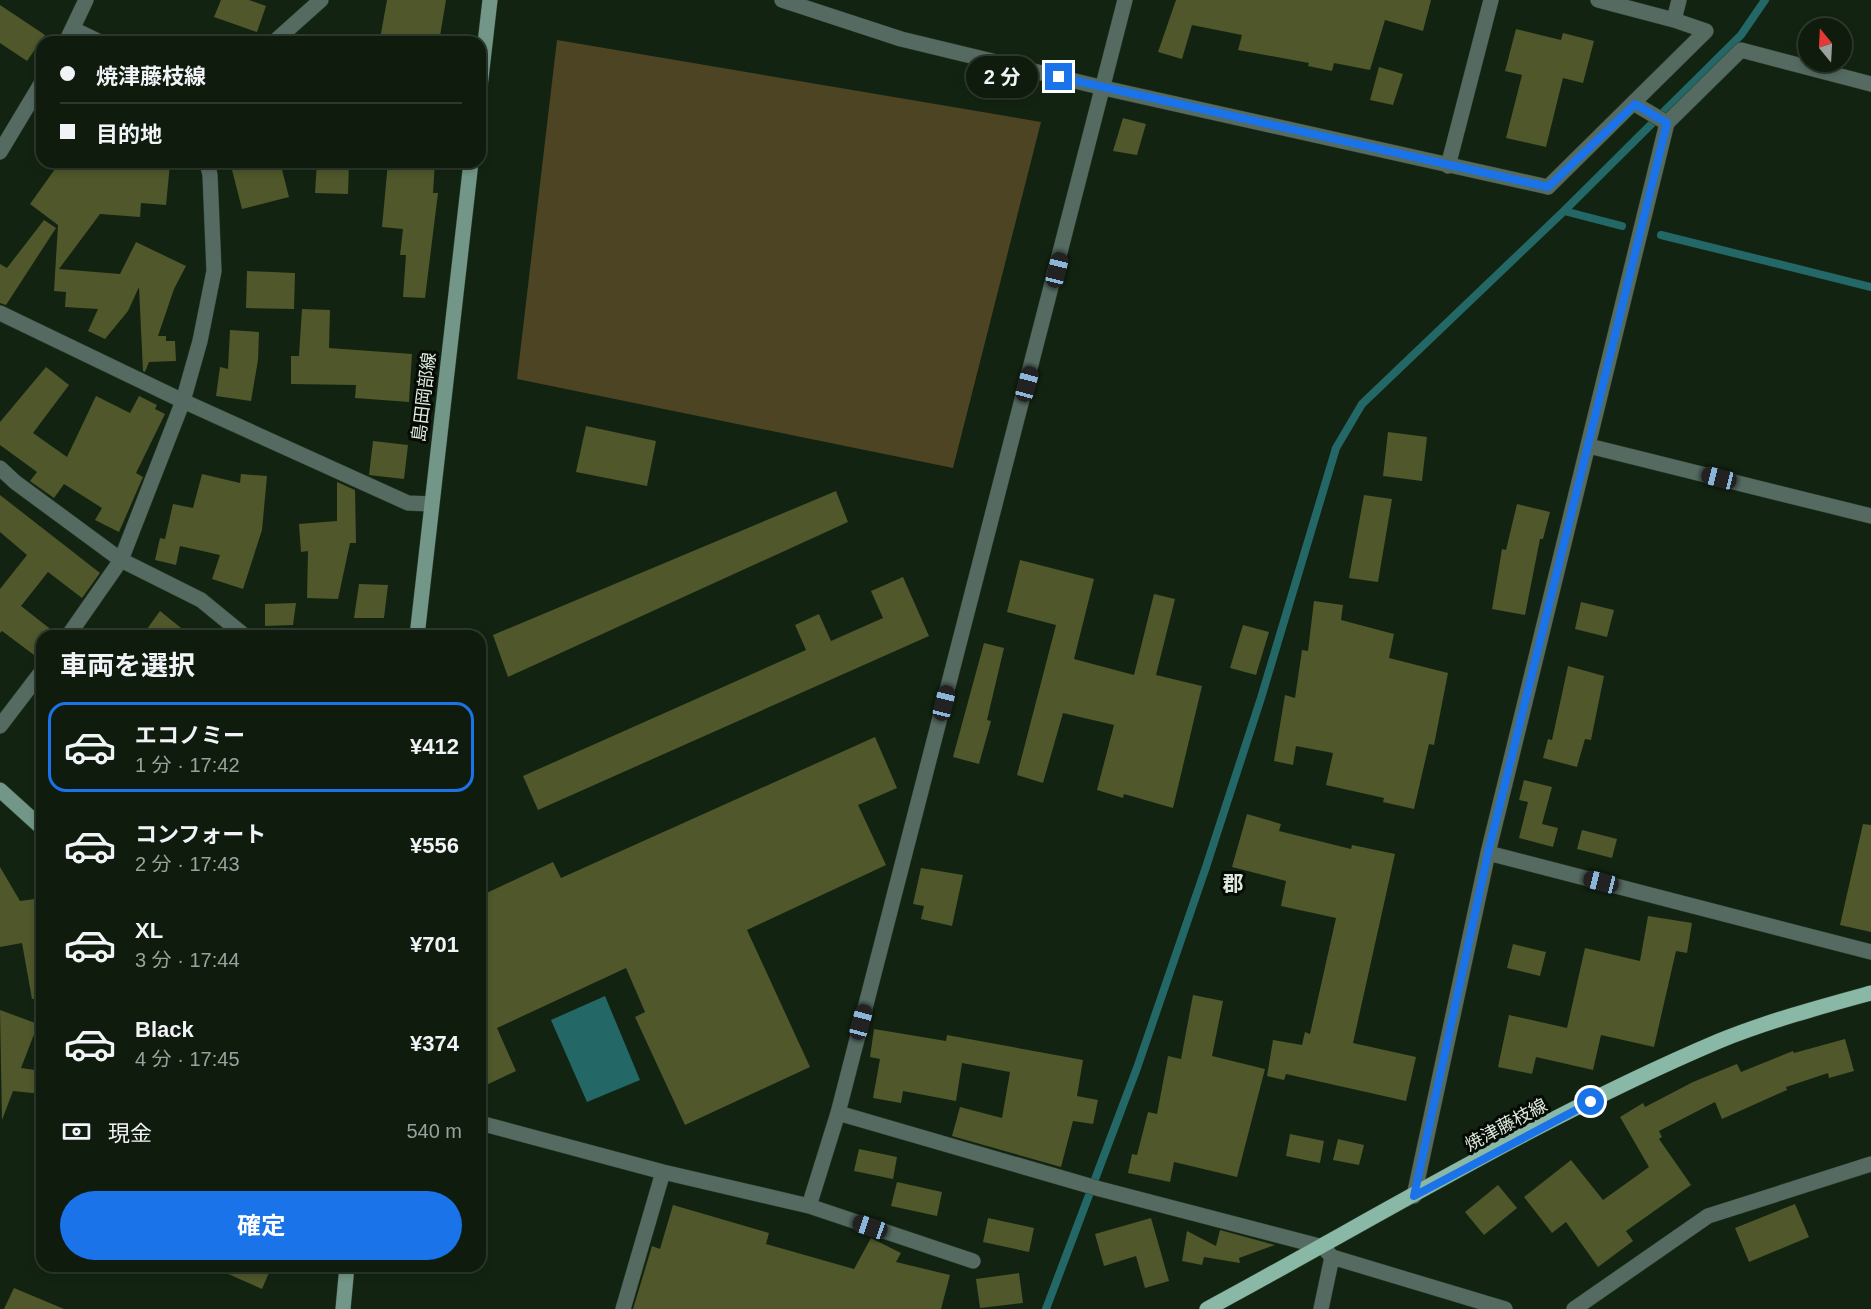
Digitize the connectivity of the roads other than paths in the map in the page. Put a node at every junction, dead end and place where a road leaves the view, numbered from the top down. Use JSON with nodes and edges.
{"nodes":[{"id":1,"x":86,"y":0,"type":"edge"},
{"id":2,"x":321,"y":0,"type":"edge"},
{"id":3,"x":490,"y":0,"type":"edge"},
{"id":4,"x":782,"y":0,"type":"edge"},
{"id":5,"x":1125,"y":0,"type":"edge"},
{"id":6,"x":1491,"y":0,"type":"edge"},
{"id":7,"x":1598,"y":0,"type":"edge"},
{"id":8,"x":1678,"y":0,"type":"edge"},
{"id":9,"x":1674,"y":20,"type":"junction"},
{"id":10,"x":69,"y":36,"type":"edge"},
{"id":11,"x":281,"y":36,"type":"edge"},
{"id":12,"x":486,"y":36,"type":"edge"},
{"id":13,"x":1871,"y":84,"type":"edge"},
{"id":14,"x":1104,"y":88,"type":"junction"},
{"id":15,"x":36,"y":92,"type":"edge"},
{"id":16,"x":1635,"y":104,"type":"junction"},
{"id":17,"x":1667,"y":123,"type":"junction"},
{"id":18,"x":0,"y":152,"type":"edge"},
{"id":19,"x":1448,"y":166,"type":"junction"},
{"id":20,"x":208,"y":168,"type":"edge"},
{"id":21,"x":470,"y":168,"type":"edge"},
{"id":22,"x":0,"y":313,"type":"edge"},
{"id":23,"x":183,"y":401,"type":"junction"},
{"id":24,"x":1589,"y":446,"type":"junction"},
{"id":25,"x":0,"y":468,"type":"edge"},
{"id":26,"x":431,"y":504,"type":"junction"},
{"id":27,"x":1871,"y":516,"type":"edge"},
{"id":28,"x":122,"y":560,"type":"junction"},
{"id":29,"x":72,"y":630,"type":"edge"},
{"id":30,"x":238,"y":630,"type":"edge"},
{"id":31,"x":418,"y":630,"type":"edge"},
{"id":32,"x":36,"y":679,"type":"edge"},
{"id":33,"x":0,"y":726,"type":"edge"},
{"id":34,"x":0,"y":789,"type":"edge"},
{"id":35,"x":36,"y":822,"type":"edge"},
{"id":36,"x":1488,"y":853,"type":"junction"},
{"id":37,"x":1871,"y":952,"type":"edge"},
{"id":38,"x":1871,"y":993,"type":"edge"},
{"id":39,"x":837,"y":1113,"type":"junction"},
{"id":40,"x":486,"y":1125,"type":"edge"},
{"id":41,"x":1871,"y":1164,"type":"edge"},
{"id":42,"x":663,"y":1172,"type":"junction"},
{"id":43,"x":1414,"y":1196,"type":"junction"},
{"id":44,"x":808,"y":1206,"type":"junction"},
{"id":45,"x":1328,"y":1252,"type":"junction"},
{"id":46,"x":973,"y":1261,"type":"dead end"},
{"id":47,"x":346,"y":1272,"type":"edge"},
{"id":48,"x":343,"y":1309,"type":"edge"},
{"id":49,"x":623,"y":1309,"type":"edge"},
{"id":50,"x":1207,"y":1309,"type":"edge"},
{"id":51,"x":1321,"y":1309,"type":"edge"},
{"id":52,"x":1505,"y":1309,"type":"edge"},
{"id":53,"x":1574,"y":1309,"type":"edge"}],
"edges":[{"from":1,"to":10,"type":"street"},
{"from":2,"to":11,"type":"street"},
{"from":3,"to":12,"type":"main road"},
{"from":4,"to":14,"type":"street"},
{"from":5,"to":14,"type":"street"},
{"from":6,"to":19,"type":"street"},
{"from":7,"to":9,"type":"street"},
{"from":8,"to":9,"type":"street"},
{"from":9,"to":16,"type":"street"},
{"from":13,"to":17,"type":"street"},
{"from":14,"to":19,"type":"street"},
{"from":14,"to":39,"type":"street"},
{"from":15,"to":18,"type":"street"},
{"from":16,"to":17,"type":"street"},
{"from":16,"to":19,"type":"street"},
{"from":17,"to":24,"type":"street"},
{"from":20,"to":23,"type":"street"},
{"from":21,"to":26,"type":"main road","name":"島田岡部線"},
{"from":22,"to":23,"type":"street"},
{"from":23,"to":26,"type":"street"},
{"from":23,"to":28,"type":"street"},
{"from":24,"to":27,"type":"street"},
{"from":24,"to":36,"type":"street"},
{"from":25,"to":28,"type":"street"},
{"from":26,"to":31,"type":"main road","name":"島田岡部線"},
{"from":28,"to":29,"type":"street"},
{"from":28,"to":30,"type":"street"},
{"from":32,"to":33,"type":"street"},
{"from":34,"to":35,"type":"main road"},
{"from":36,"to":37,"type":"street"},
{"from":36,"to":43,"type":"street"},
{"from":38,"to":43,"type":"main road","name":"焼津藤枝線"},
{"from":39,"to":44,"type":"street"},
{"from":39,"to":45,"type":"street"},
{"from":40,"to":42,"type":"street"},
{"from":41,"to":53,"type":"street"},
{"from":42,"to":44,"type":"street"},
{"from":42,"to":49,"type":"street"},
{"from":43,"to":45,"type":"main road","name":"焼津藤枝線"},
{"from":44,"to":46,"type":"street"},
{"from":45,"to":50,"type":"main road","name":"焼津藤枝線"},
{"from":45,"to":51,"type":"street"},
{"from":45,"to":52,"type":"street"},
{"from":47,"to":48,"type":"main road"}]}
